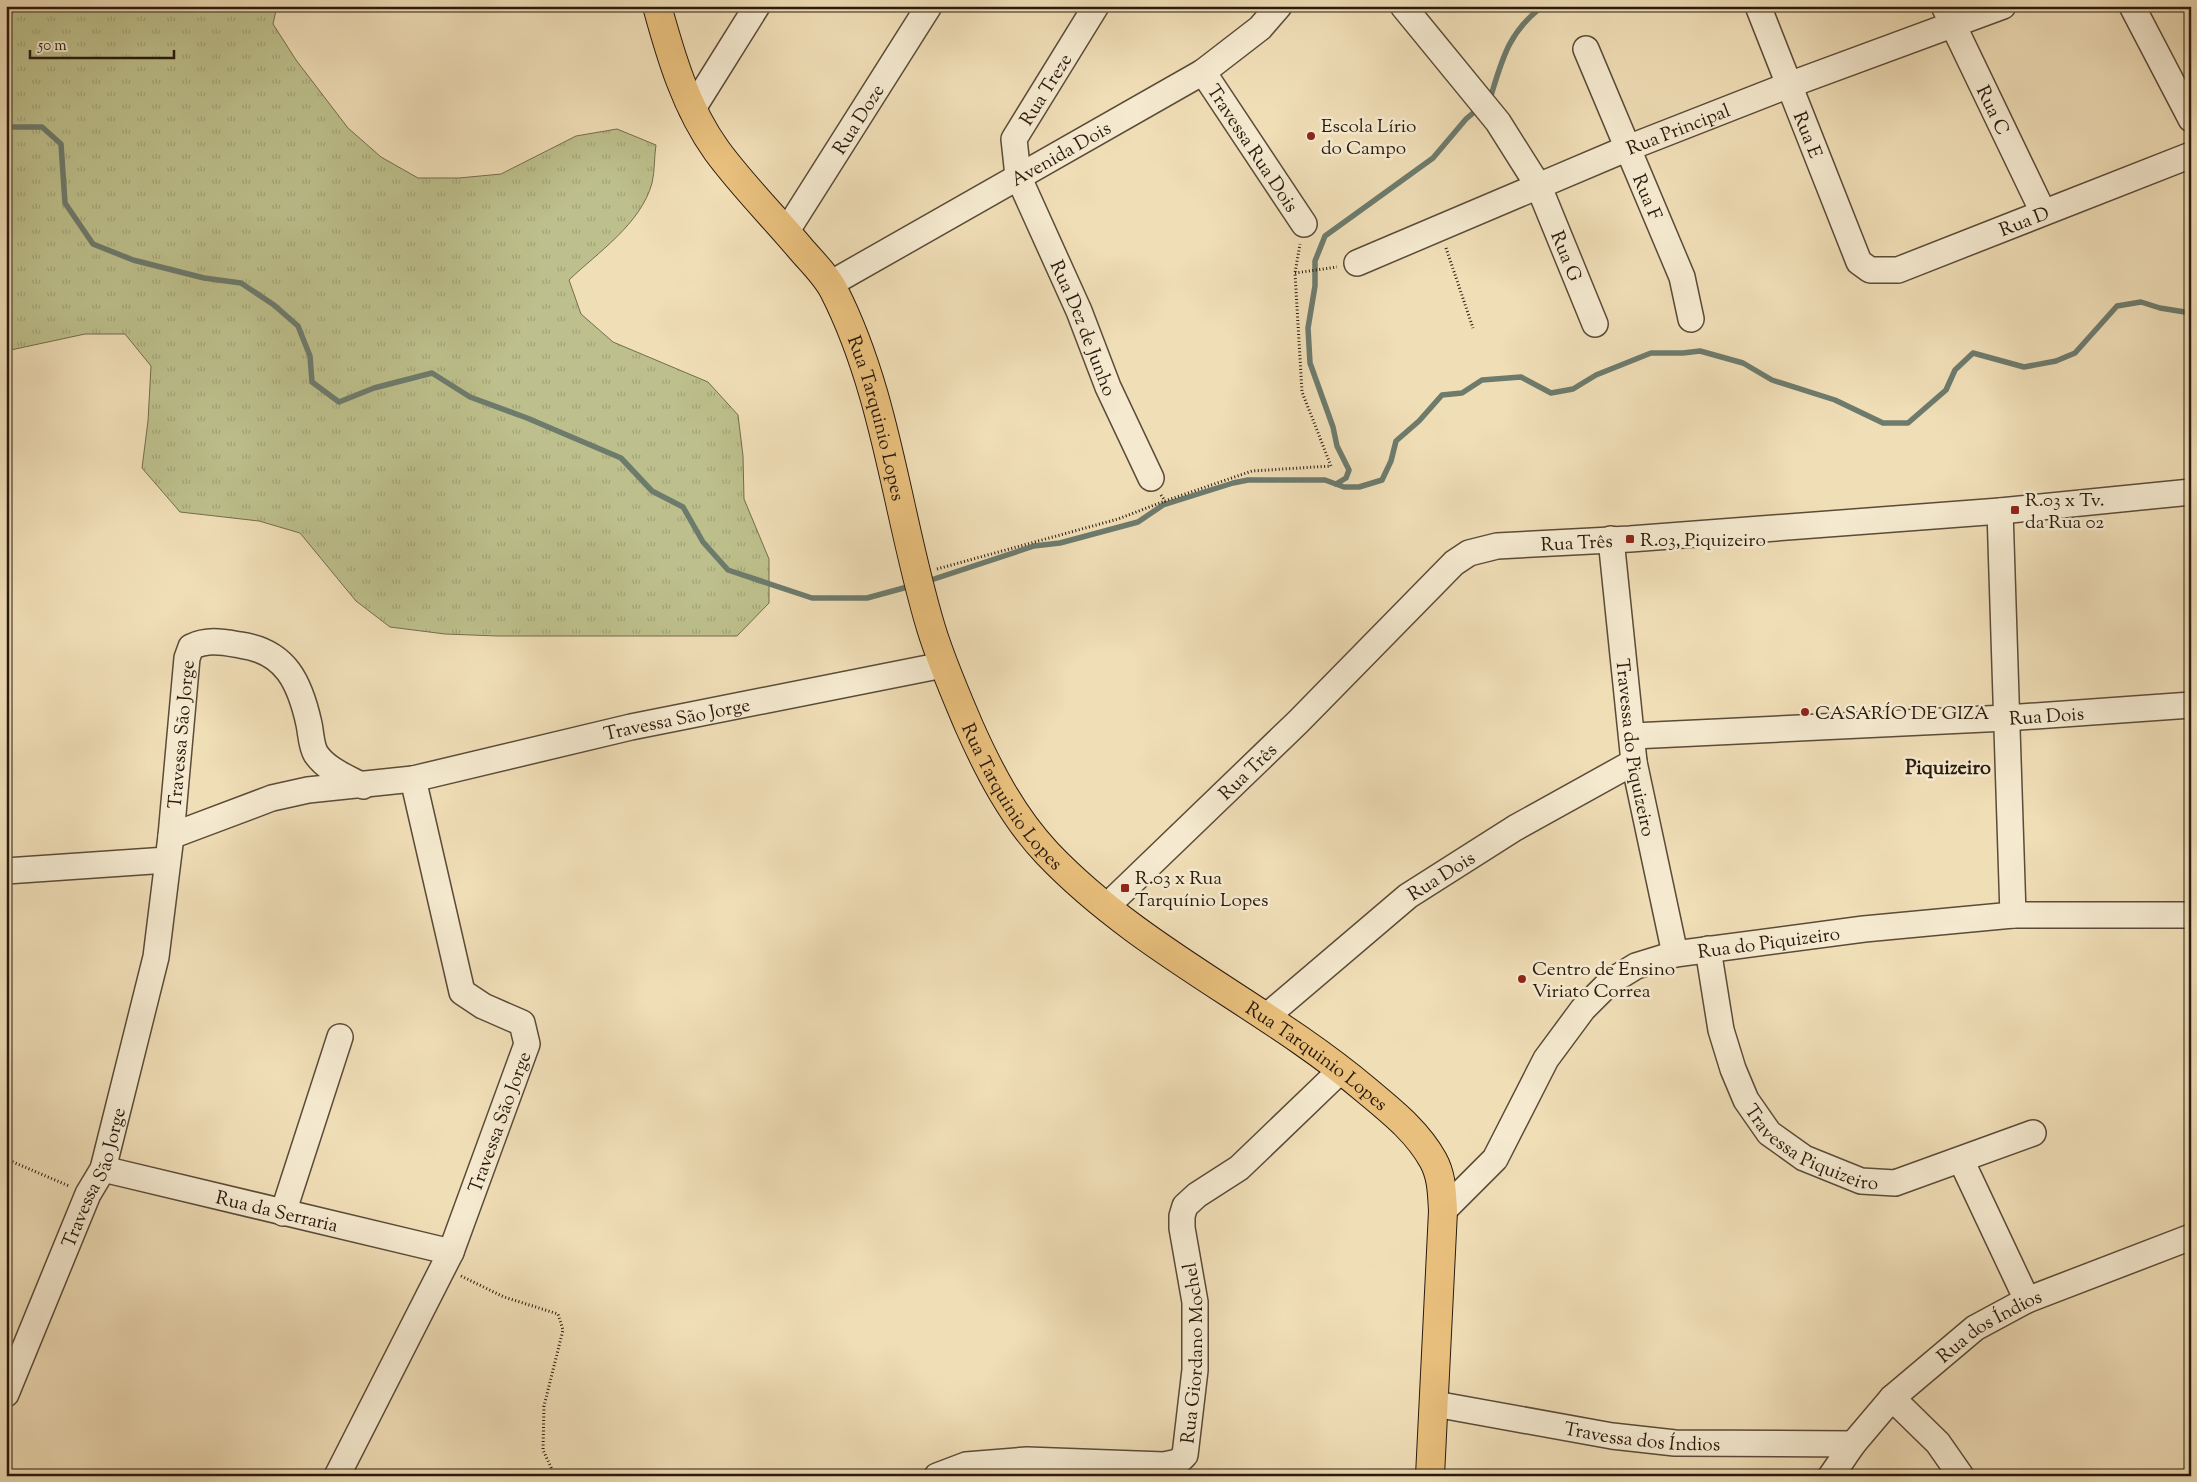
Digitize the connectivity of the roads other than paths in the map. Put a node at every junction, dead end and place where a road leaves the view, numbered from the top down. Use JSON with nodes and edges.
{"nodes":[{"id":1,"x":657,"y":6,"type":"edge"},
{"id":2,"x":757,"y":6,"type":"edge"},
{"id":3,"x":929,"y":6,"type":"edge"},
{"id":4,"x":1096,"y":6,"type":"edge"},
{"id":5,"x":1279,"y":6,"type":"edge"},
{"id":6,"x":1403,"y":6,"type":"edge"},
{"id":7,"x":1758,"y":6,"type":"edge"},
{"id":8,"x":2003,"y":6,"type":"edge"},
{"id":9,"x":2132,"y":6,"type":"edge"},
{"id":10,"x":1948,"y":16,"type":"edge"},
{"id":11,"x":1586,"y":49,"type":"dead end"},
{"id":12,"x":1203,"y":72,"type":"junction"},
{"id":13,"x":1789,"y":85,"type":"junction"},
{"id":14,"x":692,"y":110,"type":"junction"},
{"id":15,"x":2191,"y":119,"type":"edge"},
{"id":16,"x":1628,"y":148,"type":"junction"},
{"id":17,"x":2191,"y":155,"type":"edge"},
{"id":18,"x":1018,"y":176,"type":"junction"},
{"id":19,"x":1539,"y":187,"type":"junction"},
{"id":20,"x":2043,"y":212,"type":"junction"},
{"id":21,"x":1304,"y":224,"type":"road end"},
{"id":22,"x":786,"y":232,"type":"junction"},
{"id":23,"x":1858,"y":262,"type":"joint"},
{"id":24,"x":1357,"y":263,"type":"dead end"},
{"id":25,"x":830,"y":284,"type":"junction"},
{"id":26,"x":1691,"y":319,"type":"dead end"},
{"id":27,"x":1595,"y":324,"type":"dead end"},
{"id":28,"x":1151,"y":478,"type":"road end"},
{"id":29,"x":2191,"y":492,"type":"edge"},
{"id":30,"x":2000,"y":511,"type":"junction"},
{"id":31,"x":1611,"y":539,"type":"junction"},
{"id":32,"x":943,"y":665,"type":"junction"},
{"id":33,"x":2191,"y":706,"type":"edge"},
{"id":34,"x":2006,"y":718,"type":"junction"},
{"id":35,"x":1633,"y":736,"type":"junction"},
{"id":36,"x":1634,"y":762,"type":"junction"},
{"id":37,"x":413,"y":779,"type":"junction"},
{"id":38,"x":363,"y":786,"type":"junction"},
{"id":39,"x":171,"y":836,"type":"junction"},
{"id":40,"x":167,"y":860,"type":"junction"},
{"id":41,"x":6,"y":871,"type":"edge"},
{"id":42,"x":1106,"y":907,"type":"junction"},
{"id":43,"x":2013,"y":915,"type":"junction"},
{"id":44,"x":2191,"y":915,"type":"edge"},
{"id":45,"x":1708,"y":949,"type":"junction"},
{"id":46,"x":1674,"y":954,"type":"junction"},
{"id":47,"x":1267,"y":1016,"type":"junction"},
{"id":48,"x":340,"y":1037,"type":"dead end"},
{"id":49,"x":1341,"y":1070,"type":"junction"},
{"id":50,"x":2033,"y":1133,"type":"dead end"},
{"id":51,"x":1961,"y":1160,"type":"junction"},
{"id":52,"x":103,"y":1169,"type":"junction"},
{"id":53,"x":1443,"y":1211,"type":"junction"},
{"id":54,"x":283,"y":1214,"type":"junction"},
{"id":55,"x":2191,"y":1237,"type":"edge"},
{"id":56,"x":447,"y":1260,"type":"junction"},
{"id":57,"x":2027,"y":1300,"type":"junction"},
{"id":58,"x":6,"y":1394,"type":"edge"},
{"id":59,"x":1892,"y":1398,"type":"junction"},
{"id":60,"x":1435,"y":1404,"type":"junction"},
{"id":61,"x":1853,"y":1444,"type":"junction"},
{"id":62,"x":946,"y":1474,"type":"edge"},
{"id":63,"x":337,"y":1476,"type":"edge"},
{"id":64,"x":1430,"y":1476,"type":"edge"},
{"id":65,"x":1831,"y":1476,"type":"edge"},
{"id":66,"x":1961,"y":1476,"type":"edge"}],
"edges":[{"from":1,"to":14,"type":"main road","name":"Rua Tarquinio Lopes"},
{"from":2,"to":14,"type":"street"},
{"from":3,"to":22,"type":"street","name":"Rua Doze"},
{"from":4,"to":18,"type":"street","name":"Rua Treze"},
{"from":5,"to":12,"type":"street","name":"Avenida Dois"},
{"from":6,"to":19,"type":"street","name":"Rua G"},
{"from":7,"to":13,"type":"street","name":"Rua E"},
{"from":8,"to":10,"type":"street","name":"Rua Principal"},
{"from":9,"to":15,"type":"street"},
{"from":10,"to":13,"type":"street","name":"Rua Principal"},
{"from":10,"to":20,"type":"street","name":"Rua C"},
{"from":11,"to":16,"type":"street","name":"Rua F"},
{"from":12,"to":18,"type":"street","name":"Avenida Dois"},
{"from":12,"to":21,"type":"street","name":"Travessa Rua Dois"},
{"from":13,"to":16,"type":"street","name":"Rua Principal"},
{"from":13,"to":23,"type":"street","name":"Rua E"},
{"from":14,"to":22,"type":"main road","name":"Rua Tarquinio Lopes"},
{"from":16,"to":19,"type":"street","name":"Rua Principal"},
{"from":16,"to":26,"type":"street","name":"Rua F"},
{"from":17,"to":20,"type":"street","name":"Rua D"},
{"from":18,"to":25,"type":"street","name":"Avenida Dois"},
{"from":18,"to":28,"type":"street","name":"Rua Dez de Junho"},
{"from":19,"to":24,"type":"street","name":"Rua Principal"},
{"from":19,"to":27,"type":"street","name":"Rua G"},
{"from":20,"to":23,"type":"street","name":"Rua D"},
{"from":22,"to":25,"type":"main road","name":"Rua Tarquinio Lopes"},
{"from":25,"to":32,"type":"main road","name":"Rua Tarquinio Lopes"},
{"from":29,"to":30,"type":"street","name":"Rua Três"},
{"from":30,"to":31,"type":"street","name":"Rua Três"},
{"from":30,"to":34,"type":"street"},
{"from":31,"to":35,"type":"street","name":"Travessa do Piquizeiro"},
{"from":31,"to":42,"type":"street","name":"Rua Três"},
{"from":32,"to":37,"type":"street","name":"Travessa São Jorge"},
{"from":32,"to":42,"type":"main road","name":"Rua Tarquinio Lopes"},
{"from":33,"to":34,"type":"street","name":"Rua Dois"},
{"from":34,"to":35,"type":"street","name":"Rua Dois"},
{"from":34,"to":43,"type":"street"},
{"from":35,"to":36,"type":"street","name":"Travessa do Piquizeiro"},
{"from":36,"to":46,"type":"street","name":"Travessa do Piquizeiro"},
{"from":36,"to":47,"type":"street","name":"Rua Dois"},
{"from":37,"to":38,"type":"street","name":"Travessa São Jorge"},
{"from":37,"to":56,"type":"street","name":"Travessa São Jorge"},
{"from":38,"to":39,"type":"street","name":"Travessa São Jorge"},
{"from":38,"to":39,"type":"street","name":"Travessa São Jorge"},
{"from":39,"to":40,"type":"street","name":"Travessa São Jorge"},
{"from":40,"to":41,"type":"street"},
{"from":40,"to":52,"type":"street","name":"Travessa São Jorge"},
{"from":42,"to":47,"type":"main road","name":"Rua Tarquinio Lopes"},
{"from":43,"to":44,"type":"street","name":"Rua do Piquizeiro"},
{"from":43,"to":45,"type":"street","name":"Rua do Piquizeiro"},
{"from":45,"to":46,"type":"street","name":"Rua do Piquizeiro"},
{"from":45,"to":51,"type":"street","name":"Travessa Piquizeiro"},
{"from":46,"to":53,"type":"street","name":"Rua do Piquizeiro"},
{"from":47,"to":49,"type":"main road","name":"Rua Tarquinio Lopes"},
{"from":48,"to":54,"type":"street"},
{"from":49,"to":53,"type":"main road","name":"Rua Tarquinio Lopes"},
{"from":49,"to":62,"type":"street","name":"Rua Giordano Mochel"},
{"from":50,"to":51,"type":"street","name":"Travessa Piquizeiro"},
{"from":51,"to":57,"type":"street"},
{"from":52,"to":54,"type":"street","name":"Rua da Serraria"},
{"from":52,"to":58,"type":"street","name":"Travessa São Jorge"},
{"from":53,"to":60,"type":"main road","name":"Rua Tarquinio Lopes"},
{"from":54,"to":56,"type":"street","name":"Rua da Serraria"},
{"from":55,"to":57,"type":"street","name":"Rua dos Índios"},
{"from":56,"to":63,"type":"street","name":"Travessa São Jorge"},
{"from":57,"to":59,"type":"street","name":"Rua dos Índios"},
{"from":59,"to":61,"type":"street","name":"Rua dos Índios"},
{"from":59,"to":66,"type":"street"},
{"from":60,"to":61,"type":"street","name":"Travessa dos Índios"},
{"from":60,"to":64,"type":"main road","name":"Rua Tarquinio Lopes"},
{"from":61,"to":65,"type":"street","name":"Rua dos Índios"}]}
